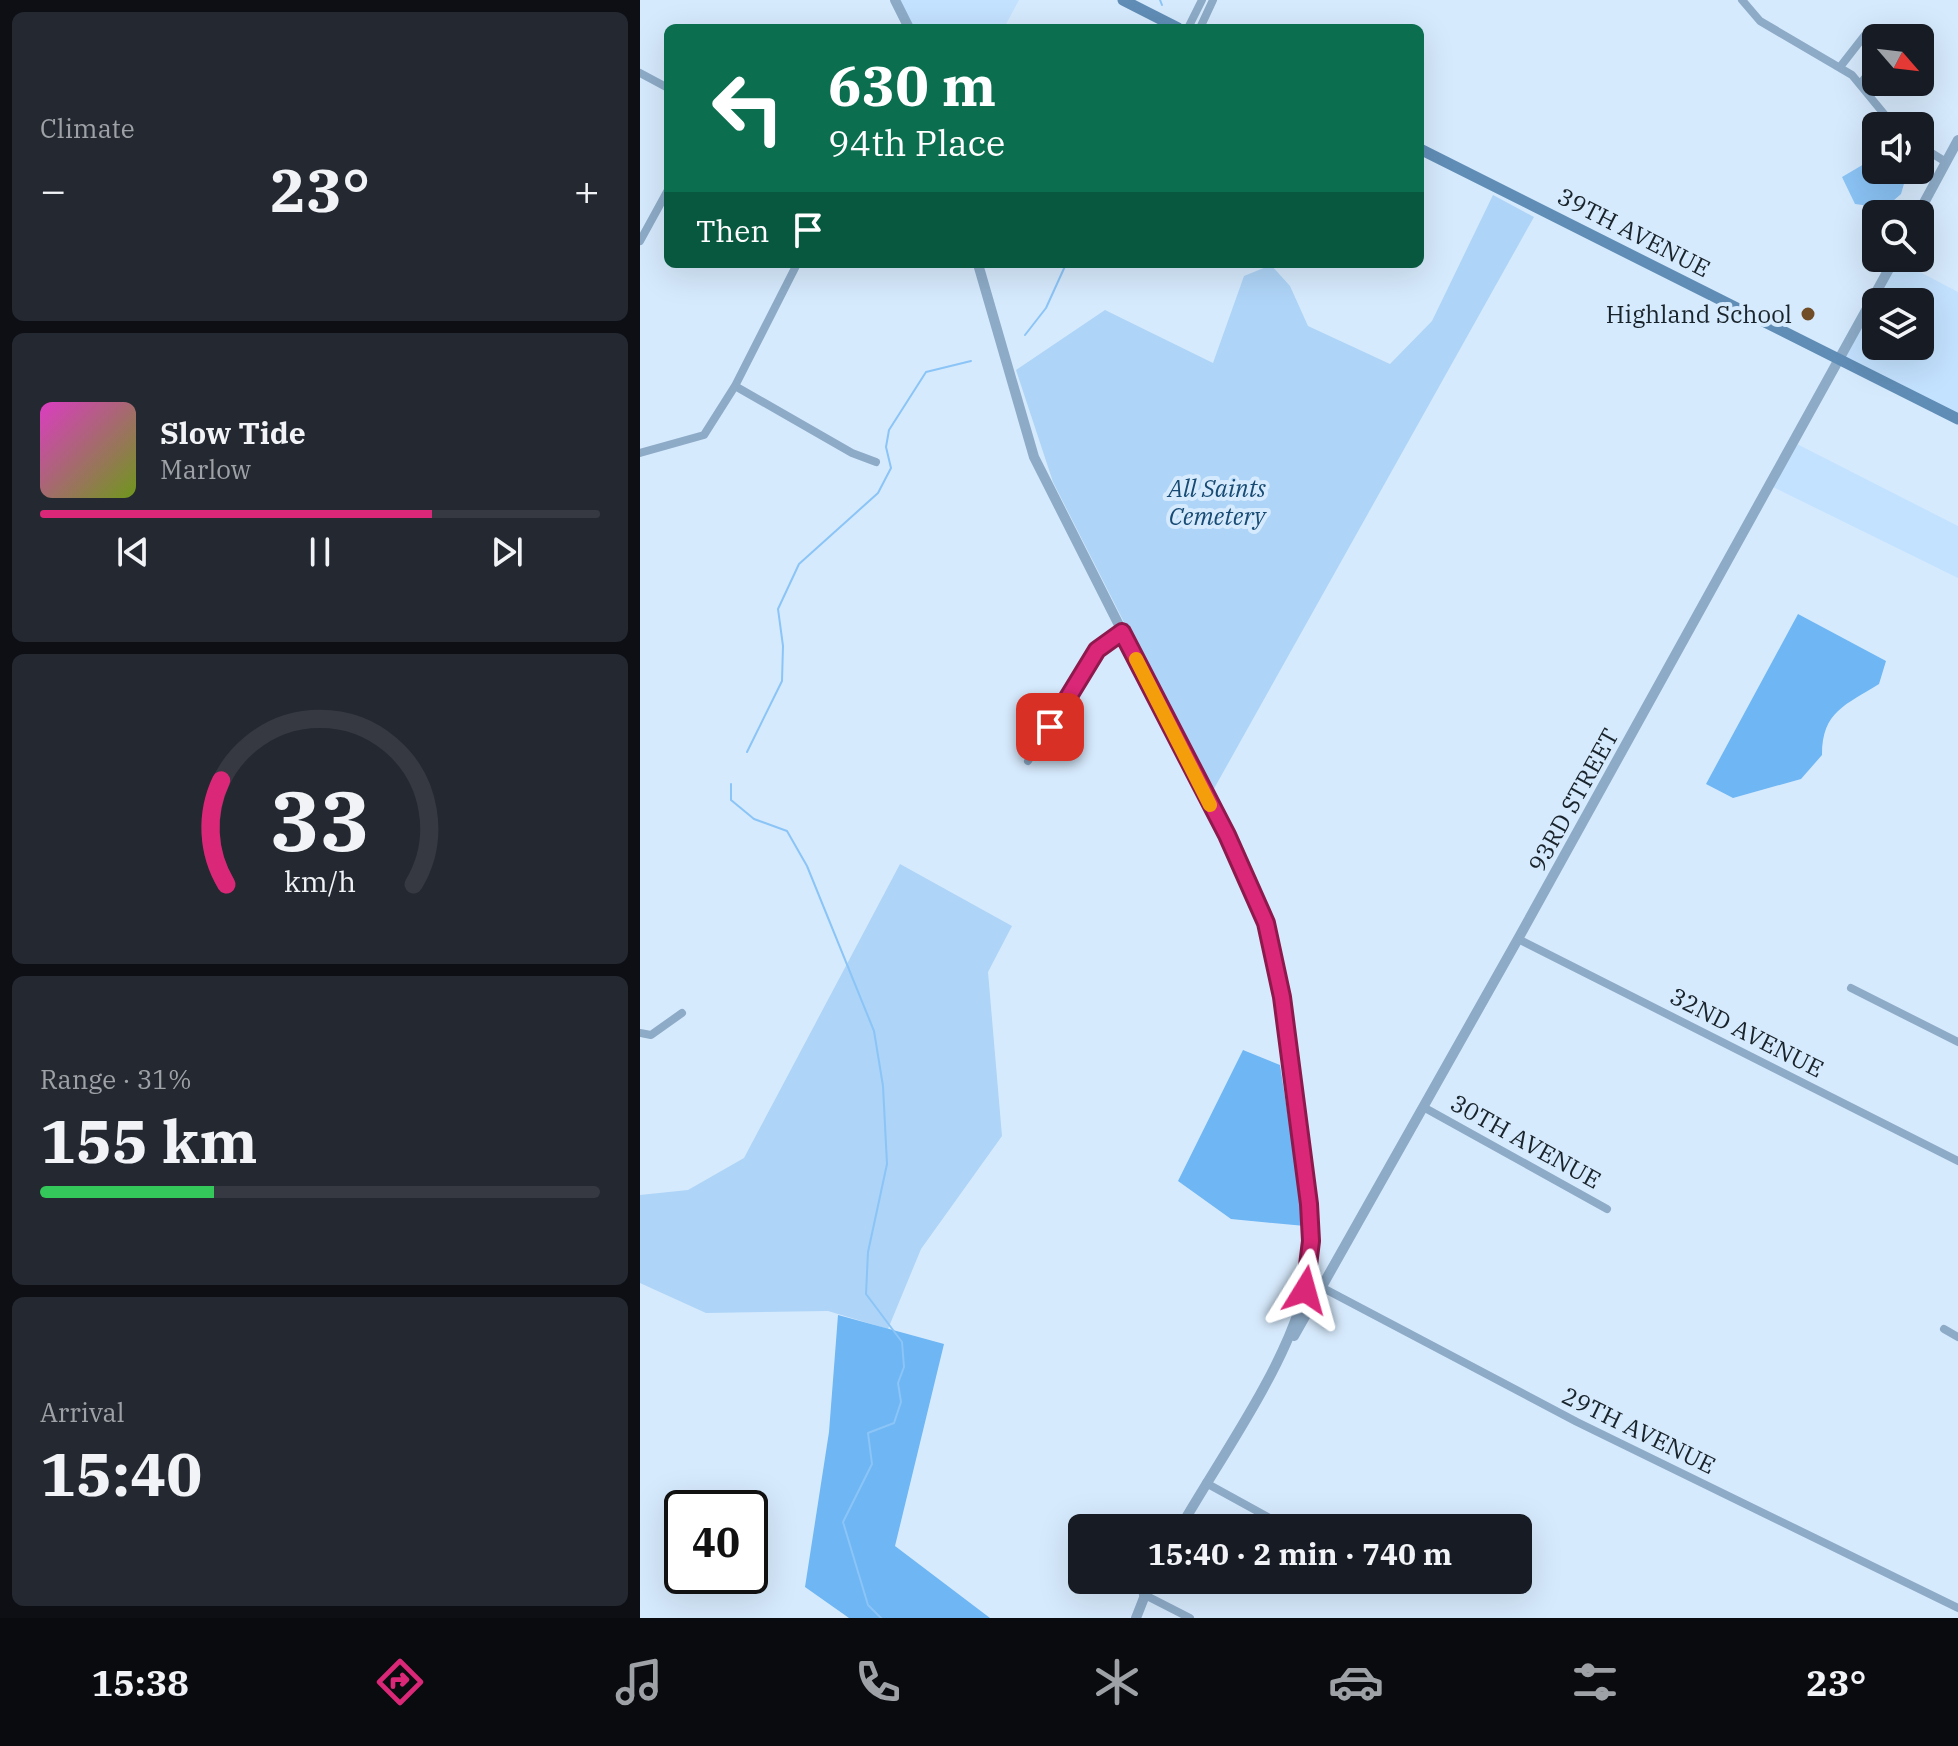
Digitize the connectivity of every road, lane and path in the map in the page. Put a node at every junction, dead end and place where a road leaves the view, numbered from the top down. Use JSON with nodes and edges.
{"nodes":[{"id":1,"x":895,"y":0,"type":"edge"},
{"id":2,"x":1202,"y":0,"type":"edge"},
{"id":3,"x":1213,"y":0,"type":"edge"},
{"id":4,"x":1742,"y":0,"type":"edge"},
{"id":5,"x":1128,"y":2,"type":"edge"},
{"id":6,"x":907,"y":24,"type":"edge"},
{"id":7,"x":1170,"y":24,"type":"edge"},
{"id":8,"x":1190,"y":24,"type":"edge"},
{"id":9,"x":1202,"y":24,"type":"edge"},
{"id":10,"x":1862,"y":39,"type":"edge"},
{"id":11,"x":1840,"y":67,"type":"junction"},
{"id":12,"x":640,"y":73,"type":"edge"},
{"id":13,"x":1861,"y":83,"type":"joint"},
{"id":14,"x":664,"y":86,"type":"edge"},
{"id":15,"x":1883,"y":112,"type":"edge"},
{"id":16,"x":1958,"y":140,"type":"edge"},
{"id":17,"x":1424,"y":151,"type":"edge"},
{"id":18,"x":1934,"y":155,"type":"edge"},
{"id":19,"x":1946,"y":162,"type":"junction"},
{"id":20,"x":664,"y":197,"type":"edge"},
{"id":21,"x":1926,"y":200,"type":"edge"},
{"id":22,"x":640,"y":241,"type":"edge"},
{"id":23,"x":795,"y":268,"type":"edge"},
{"id":24,"x":979,"y":268,"type":"edge"},
{"id":25,"x":1888,"y":272,"type":"edge"},
{"id":26,"x":1841,"y":360,"type":"junction"},
{"id":27,"x":735,"y":386,"type":"junction"},
{"id":28,"x":1958,"y":419,"type":"edge"},
{"id":29,"x":640,"y":453,"type":"edge"},
{"id":30,"x":876,"y":462,"type":"dead end"},
{"id":31,"x":1122,"y":632,"type":"junction"},
{"id":32,"x":1028,"y":761,"type":"dead end"},
{"id":33,"x":1518,"y":939,"type":"junction"},
{"id":34,"x":1851,"y":988,"type":"dead end"},
{"id":35,"x":682,"y":1013,"type":"dead end"},
{"id":36,"x":640,"y":1033,"type":"edge"},
{"id":37,"x":1958,"y":1042,"type":"edge"},
{"id":38,"x":1425,"y":1108,"type":"junction"},
{"id":39,"x":1958,"y":1161,"type":"edge"},
{"id":40,"x":1607,"y":1209,"type":"dead end"},
{"id":41,"x":1307,"y":1277,"type":"junction"},
{"id":42,"x":1323,"y":1288,"type":"junction"},
{"id":43,"x":1944,"y":1329,"type":"dead end"},
{"id":44,"x":1958,"y":1337,"type":"edge"},
{"id":45,"x":1279,"y":1357,"type":"junction"},
{"id":46,"x":1206,"y":1483,"type":"junction"},
{"id":47,"x":1188,"y":1514,"type":"edge"},
{"id":48,"x":1262,"y":1514,"type":"edge"},
{"id":49,"x":1143,"y":1594,"type":"joint"},
{"id":50,"x":1958,"y":1608,"type":"edge"},
{"id":51,"x":1136,"y":1618,"type":"edge"},
{"id":52,"x":1190,"y":1618,"type":"edge"}],
"edges":[{"from":1,"to":6,"type":"street"},
{"from":2,"to":8,"type":"street"},
{"from":3,"to":9,"type":"street"},
{"from":4,"to":11,"type":"street"},
{"from":5,"to":7,"type":"main road"},
{"from":10,"to":11,"type":"street"},
{"from":11,"to":13,"type":"street"},
{"from":12,"to":14,"type":"street"},
{"from":13,"to":15,"type":"street"},
{"from":16,"to":19,"type":"street"},
{"from":17,"to":26,"type":"main road","name":"39TH AVENUE"},
{"from":18,"to":19,"type":"street"},
{"from":19,"to":21,"type":"street"},
{"from":20,"to":22,"type":"street"},
{"from":23,"to":27,"type":"street"},
{"from":24,"to":31,"type":"street"},
{"from":25,"to":26,"type":"street","name":"93RD STREET"},
{"from":26,"to":28,"type":"main road","name":"39TH AVENUE"},
{"from":26,"to":33,"type":"street","name":"93RD STREET"},
{"from":27,"to":29,"type":"street"},
{"from":27,"to":30,"type":"street"},
{"from":31,"to":32,"type":"street"},
{"from":31,"to":41,"type":"street"},
{"from":33,"to":38,"type":"street","name":"93RD STREET"},
{"from":33,"to":39,"type":"street","name":"32ND AVENUE"},
{"from":34,"to":37,"type":"street"},
{"from":35,"to":36,"type":"street"},
{"from":38,"to":40,"type":"street","name":"30TH AVENUE"},
{"from":38,"to":42,"type":"street","name":"93RD STREET"},
{"from":41,"to":42,"type":"street","name":"29TH AVENUE"},
{"from":41,"to":45,"type":"street"},
{"from":42,"to":45,"type":"street","name":"93RD STREET"},
{"from":42,"to":50,"type":"street","name":"29TH AVENUE"},
{"from":43,"to":44,"type":"street"},
{"from":45,"to":46,"type":"street"},
{"from":46,"to":47,"type":"street"},
{"from":46,"to":48,"type":"street"},
{"from":49,"to":51,"type":"street"},
{"from":49,"to":52,"type":"street"}]}
